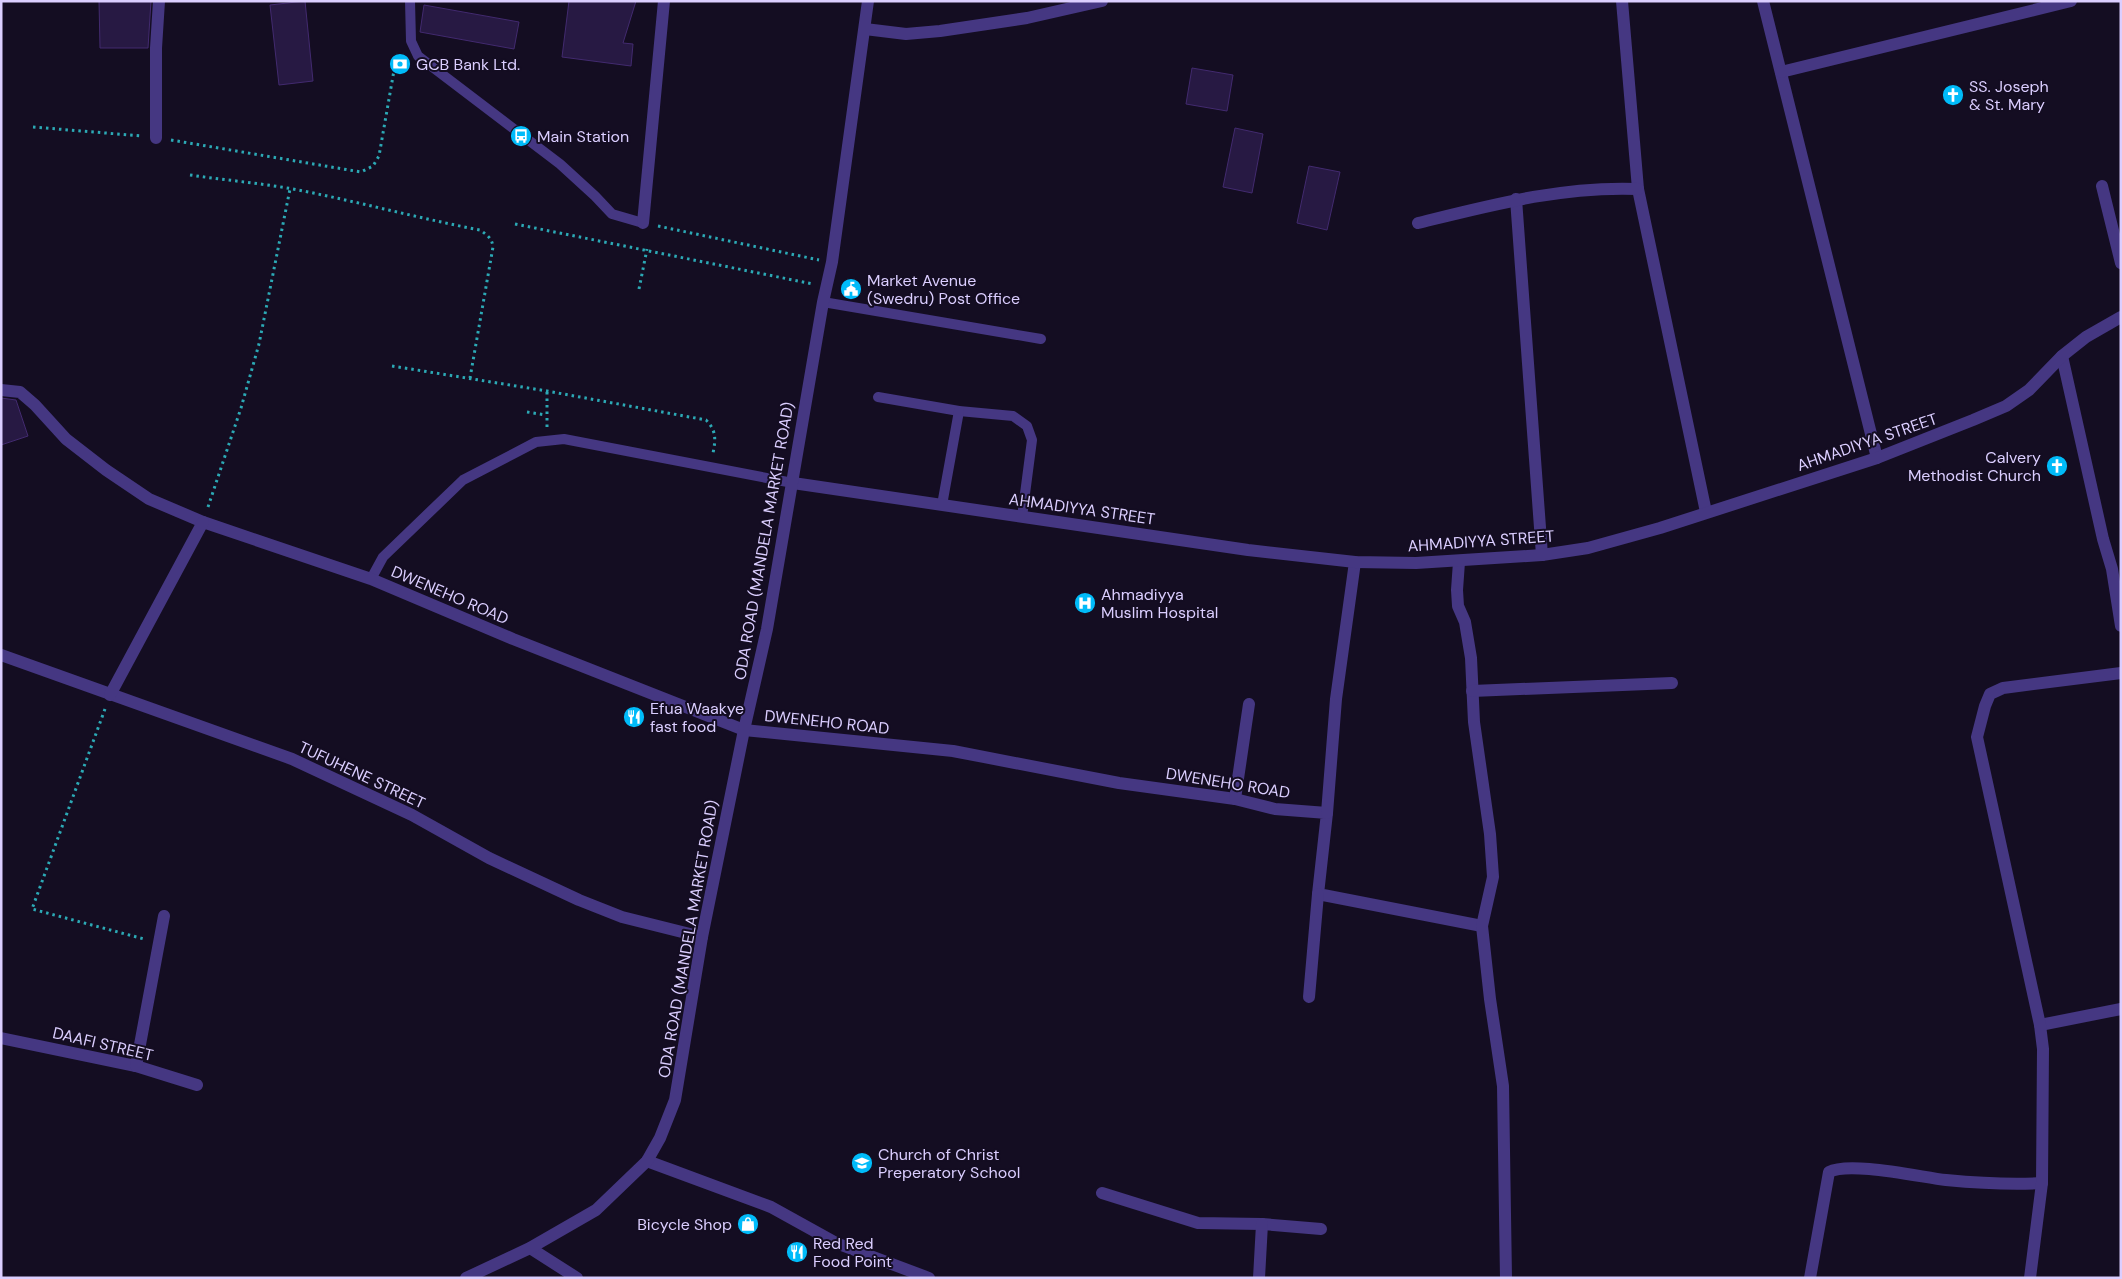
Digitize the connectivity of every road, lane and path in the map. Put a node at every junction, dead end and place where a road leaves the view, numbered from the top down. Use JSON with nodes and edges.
{"nodes":[{"id":1,"x":159,"y":1,"type":"edge"},
{"id":2,"x":410,"y":1,"type":"edge"},
{"id":3,"x":664,"y":1,"type":"edge"},
{"id":4,"x":868,"y":1,"type":"edge"},
{"id":5,"x":1102,"y":1,"type":"edge"},
{"id":6,"x":1622,"y":1,"type":"edge"},
{"id":7,"x":1763,"y":1,"type":"edge"},
{"id":8,"x":2071,"y":1,"type":"edge"},
{"id":9,"x":865,"y":29,"type":"junction"},
{"id":10,"x":411,"y":41,"type":"junction"},
{"id":11,"x":1781,"y":72,"type":"junction"},
{"id":12,"x":33,"y":126,"type":"dead end"},
{"id":13,"x":156,"y":138,"type":"junction"},
{"id":14,"x":190,"y":175,"type":"dead end"},
{"id":15,"x":2102,"y":186,"type":"dead end"},
{"id":16,"x":290,"y":188,"type":"junction"},
{"id":17,"x":1638,"y":189,"type":"junction"},
{"id":18,"x":1516,"y":199,"type":"junction"},
{"id":19,"x":1418,"y":222,"type":"dead end"},
{"id":20,"x":643,"y":223,"type":"junction"},
{"id":21,"x":515,"y":224,"type":"dead end"},
{"id":22,"x":647,"y":249,"type":"junction"},
{"id":23,"x":832,"y":262,"type":"junction"},
{"id":24,"x":2121,"y":263,"type":"edge"},
{"id":25,"x":826,"y":286,"type":"junction"},
{"id":26,"x":639,"y":289,"type":"dead end"},
{"id":27,"x":823,"y":302,"type":"junction"},
{"id":28,"x":2121,"y":317,"type":"edge"},
{"id":29,"x":1041,"y":339,"type":"dead end"},
{"id":30,"x":2062,"y":356,"type":"junction"},
{"id":31,"x":392,"y":366,"type":"dead end"},
{"id":32,"x":470,"y":378,"type":"junction"},
{"id":33,"x":1,"y":390,"type":"edge"},
{"id":34,"x":547,"y":390,"type":"junction"},
{"id":35,"x":878,"y":397,"type":"dead end"},
{"id":36,"x":959,"y":411,"type":"junction"},
{"id":37,"x":527,"y":412,"type":"dead end"},
{"id":38,"x":546,"y":415,"type":"junction"},
{"id":39,"x":547,"y":440,"type":"junction"},
{"id":40,"x":1877,"y":458,"type":"junction"},
{"id":41,"x":711,"y":468,"type":"junction"},
{"id":42,"x":793,"y":483,"type":"junction"},
{"id":43,"x":942,"y":505,"type":"junction"},
{"id":44,"x":1706,"y":512,"type":"junction"},
{"id":45,"x":1022,"y":517,"type":"junction"},
{"id":46,"x":203,"y":522,"type":"junction"},
{"id":47,"x":1542,"y":555,"type":"junction"},
{"id":48,"x":1355,"y":562,"type":"junction"},
{"id":49,"x":1459,"y":562,"type":"junction"},
{"id":50,"x":2116,"y":569,"type":"edge"},
{"id":51,"x":370,"y":579,"type":"junction"},
{"id":52,"x":2121,"y":626,"type":"edge"},
{"id":53,"x":1,"y":655,"type":"edge"},
{"id":54,"x":2121,"y":673,"type":"edge"},
{"id":55,"x":1672,"y":683,"type":"dead end"},
{"id":56,"x":1472,"y":691,"type":"junction"},
{"id":57,"x":110,"y":695,"type":"junction"},
{"id":58,"x":1249,"y":704,"type":"dead end"},
{"id":59,"x":744,"y":730,"type":"junction"},
{"id":60,"x":1235,"y":799,"type":"junction"},
{"id":61,"x":1327,"y":813,"type":"junction"},
{"id":62,"x":1318,"y":894,"type":"junction"},
{"id":63,"x":164,"y":916,"type":"dead end"},
{"id":64,"x":1482,"y":926,"type":"junction"},
{"id":65,"x":702,"y":937,"type":"junction"},
{"id":66,"x":159,"y":944,"type":"junction"},
{"id":67,"x":1309,"y":997,"type":"dead end"},
{"id":68,"x":2121,"y":1009,"type":"edge"},
{"id":69,"x":2040,"y":1025,"type":"junction"},
{"id":70,"x":1,"y":1038,"type":"edge"},
{"id":71,"x":136,"y":1066,"type":"junction"},
{"id":72,"x":197,"y":1085,"type":"dead end"},
{"id":73,"x":647,"y":1160,"type":"junction"},
{"id":74,"x":2042,"y":1183,"type":"junction"},
{"id":75,"x":1102,"y":1193,"type":"dead end"},
{"id":76,"x":1262,"y":1224,"type":"junction"},
{"id":77,"x":1321,"y":1229,"type":"dead end"},
{"id":78,"x":530,"y":1248,"type":"junction"},
{"id":79,"x":466,"y":1278,"type":"edge"},
{"id":80,"x":577,"y":1278,"type":"edge"},
{"id":81,"x":929,"y":1278,"type":"edge"},
{"id":82,"x":1259,"y":1278,"type":"edge"},
{"id":83,"x":1506,"y":1278,"type":"edge"},
{"id":84,"x":1810,"y":1278,"type":"edge"},
{"id":85,"x":2030,"y":1278,"type":"edge"}],
"edges":[{"from":1,"to":13,"type":"street"},
{"from":2,"to":10,"type":"lane"},
{"from":3,"to":20,"type":"street"},
{"from":4,"to":9,"type":"street","name":"ODA ROAD (MANDELA MARKET ROAD)"},
{"from":5,"to":9,"type":"street"},
{"from":6,"to":17,"type":"street"},
{"from":7,"to":11,"type":"street"},
{"from":8,"to":11,"type":"street"},
{"from":9,"to":23,"type":"street","name":"ODA ROAD (MANDELA MARKET ROAD)"},
{"from":10,"to":13,"type":"path"},
{"from":10,"to":20,"type":"lane"},
{"from":11,"to":40,"type":"street"},
{"from":12,"to":13,"type":"path"},
{"from":14,"to":16,"type":"path"},
{"from":15,"to":24,"type":"street"},
{"from":16,"to":32,"type":"path"},
{"from":16,"to":46,"type":"path"},
{"from":17,"to":18,"type":"street"},
{"from":17,"to":44,"type":"street"},
{"from":18,"to":19,"type":"street"},
{"from":18,"to":47,"type":"street"},
{"from":20,"to":23,"type":"path"},
{"from":21,"to":22,"type":"path"},
{"from":22,"to":25,"type":"path"},
{"from":22,"to":26,"type":"path"},
{"from":23,"to":25,"type":"street","name":"ODA ROAD (MANDELA MARKET ROAD)"},
{"from":25,"to":27,"type":"street","name":"ODA ROAD (MANDELA MARKET ROAD)"},
{"from":27,"to":29,"type":"lane"},
{"from":27,"to":42,"type":"street","name":"ODA ROAD (MANDELA MARKET ROAD)"},
{"from":28,"to":30,"type":"street","name":"AHMADIYYA STREET"},
{"from":30,"to":40,"type":"street","name":"AHMADIYYA STREET"},
{"from":30,"to":50,"type":"street"},
{"from":31,"to":32,"type":"path"},
{"from":32,"to":34,"type":"path"},
{"from":33,"to":46,"type":"street","name":"DWENEHO ROAD"},
{"from":34,"to":38,"type":"path"},
{"from":34,"to":41,"type":"path"},
{"from":35,"to":36,"type":"lane"},
{"from":36,"to":43,"type":"lane"},
{"from":36,"to":45,"type":"lane"},
{"from":37,"to":38,"type":"path"},
{"from":38,"to":39,"type":"path"},
{"from":39,"to":41,"type":"lane"},
{"from":39,"to":51,"type":"lane"},
{"from":40,"to":44,"type":"street","name":"AHMADIYYA STREET"},
{"from":41,"to":42,"type":"lane"},
{"from":42,"to":43,"type":"street","name":"AHMADIYYA STREET"},
{"from":42,"to":59,"type":"street","name":"ODA ROAD (MANDELA MARKET ROAD)"},
{"from":43,"to":45,"type":"street","name":"AHMADIYYA STREET"},
{"from":44,"to":47,"type":"street","name":"AHMADIYYA STREET"},
{"from":45,"to":48,"type":"street","name":"AHMADIYYA STREET"},
{"from":46,"to":51,"type":"street","name":"DWENEHO ROAD"},
{"from":46,"to":57,"type":"street"},
{"from":47,"to":49,"type":"street","name":"AHMADIYYA STREET"},
{"from":48,"to":49,"type":"street","name":"AHMADIYYA STREET"},
{"from":48,"to":61,"type":"street"},
{"from":49,"to":56,"type":"street"},
{"from":50,"to":52,"type":"street"},
{"from":51,"to":59,"type":"street","name":"DWENEHO ROAD"},
{"from":53,"to":57,"type":"street","name":"TUFUHENE STREET"},
{"from":54,"to":69,"type":"street"},
{"from":55,"to":56,"type":"street"},
{"from":56,"to":64,"type":"street"},
{"from":57,"to":65,"type":"street","name":"TUFUHENE STREET"},
{"from":57,"to":66,"type":"path"},
{"from":58,"to":60,"type":"street"},
{"from":59,"to":60,"type":"street","name":"DWENEHO ROAD"},
{"from":59,"to":65,"type":"street","name":"ODA ROAD (MANDELA MARKET ROAD)"},
{"from":60,"to":61,"type":"street","name":"DWENEHO ROAD"},
{"from":61,"to":62,"type":"street"},
{"from":62,"to":64,"type":"street"},
{"from":62,"to":67,"type":"street"},
{"from":63,"to":66,"type":"street"},
{"from":64,"to":83,"type":"street"},
{"from":65,"to":73,"type":"street","name":"ODA ROAD (MANDELA MARKET ROAD)"},
{"from":66,"to":71,"type":"street"},
{"from":68,"to":69,"type":"street"},
{"from":69,"to":74,"type":"street"},
{"from":70,"to":71,"type":"street","name":"DAAFI STREET"},
{"from":71,"to":72,"type":"street","name":"DAAFI STREET"},
{"from":73,"to":78,"type":"street","name":"ODA ROAD (MANDELA MARKET ROAD)"},
{"from":73,"to":81,"type":"street"},
{"from":74,"to":84,"type":"street"},
{"from":74,"to":85,"type":"street"},
{"from":75,"to":76,"type":"street"},
{"from":76,"to":77,"type":"street"},
{"from":76,"to":82,"type":"street"},
{"from":78,"to":79,"type":"street","name":"ODA ROAD (MANDELA MARKET ROAD)"},
{"from":78,"to":80,"type":"street"}]}
